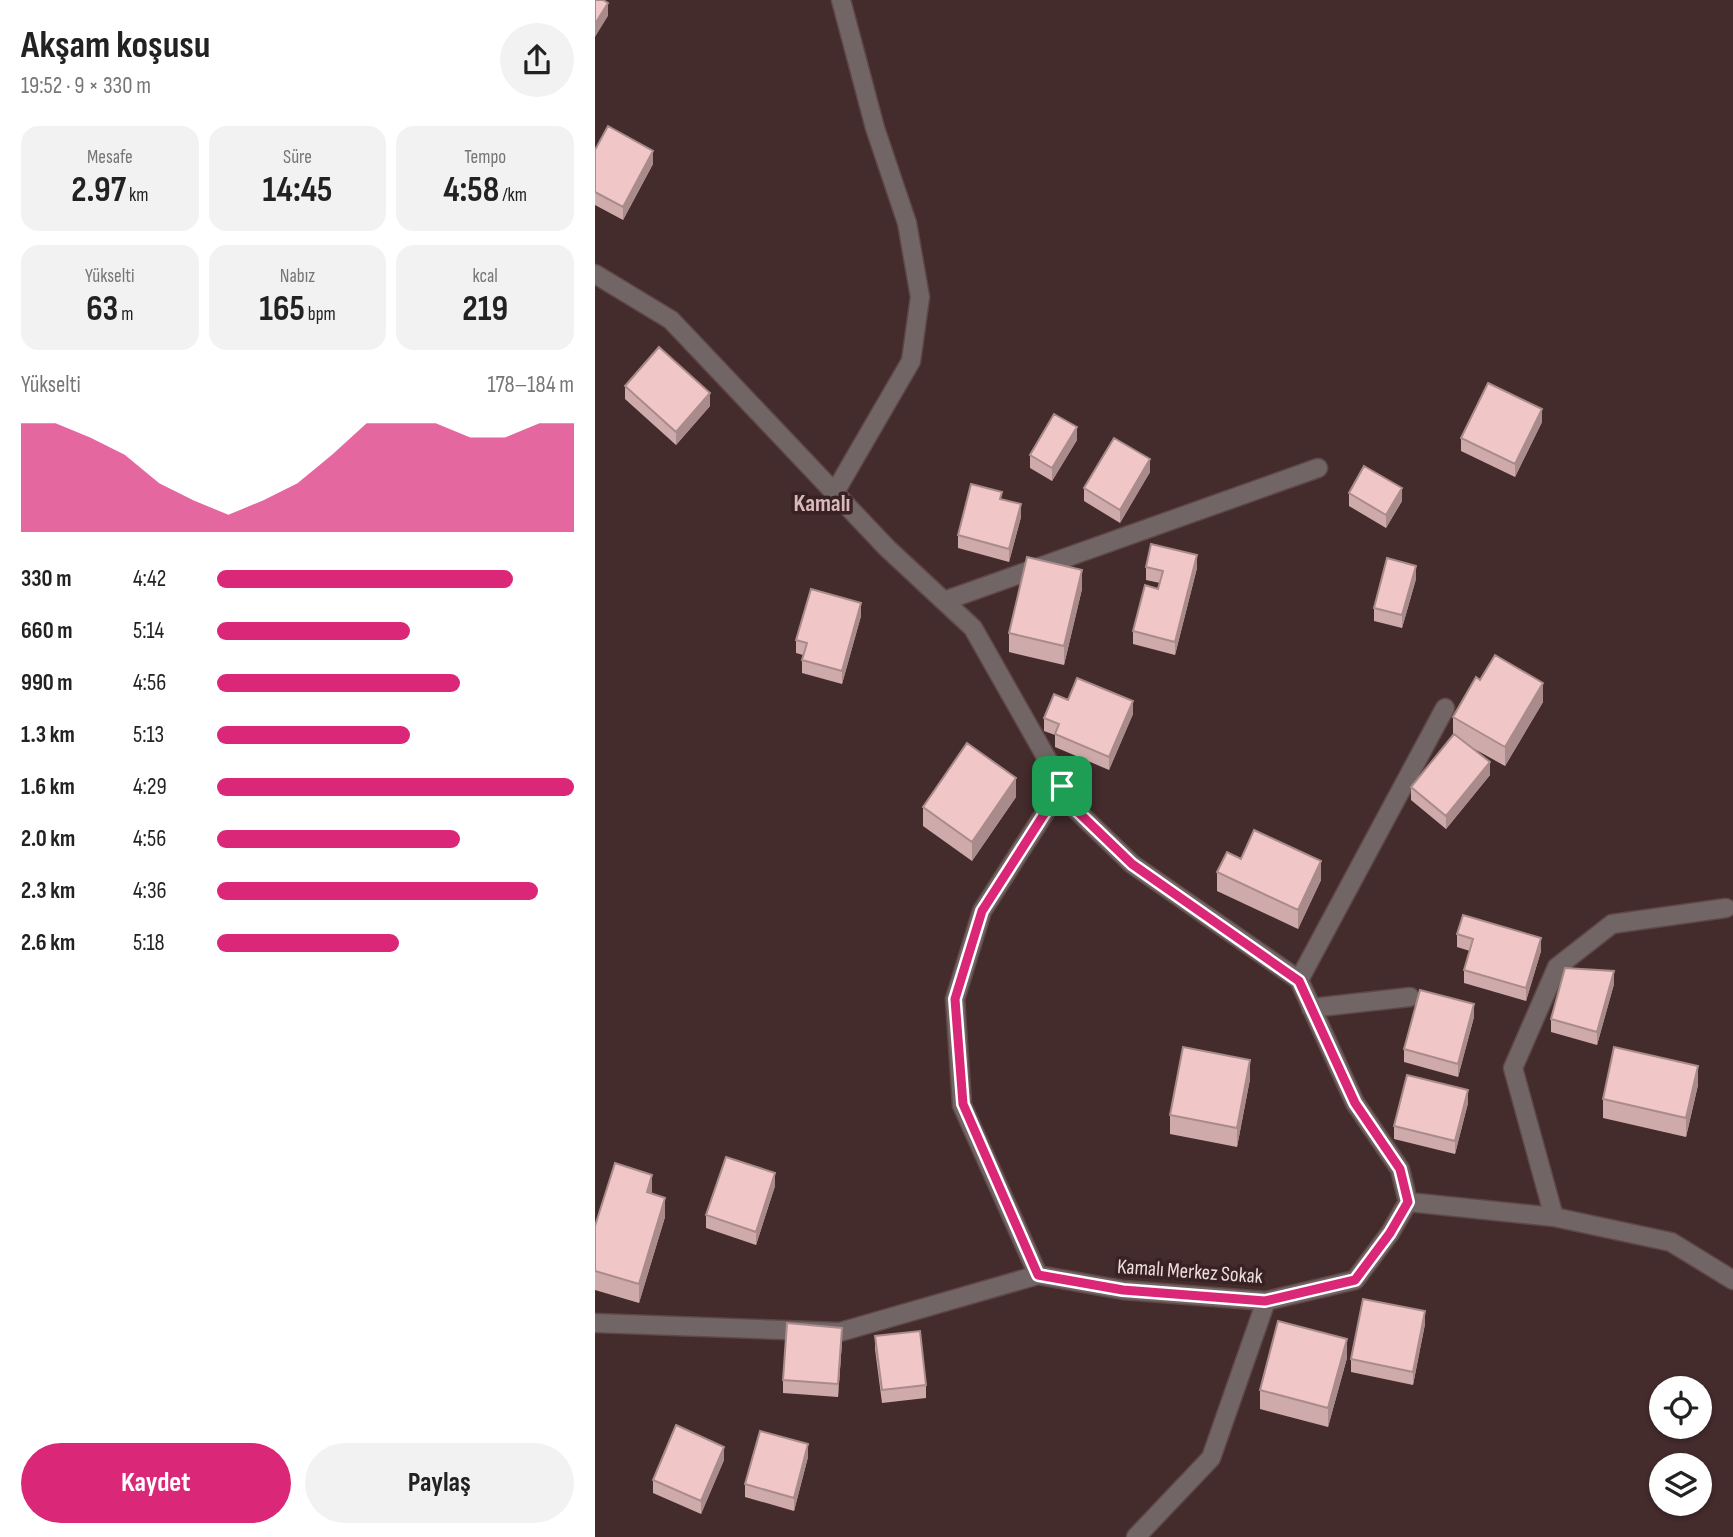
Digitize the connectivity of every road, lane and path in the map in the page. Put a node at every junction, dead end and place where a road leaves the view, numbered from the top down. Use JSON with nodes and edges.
{"nodes":[{"id":1,"x":841,"y":0,"type":"edge"},
{"id":2,"x":595,"y":274,"type":"edge"},
{"id":3,"x":1318,"y":468,"type":"dead end"},
{"id":4,"x":835,"y":492,"type":"junction"},
{"id":5,"x":944,"y":601,"type":"junction"},
{"id":6,"x":1445,"y":708,"type":"dead end"},
{"id":7,"x":1062,"y":786,"type":"junction"},
{"id":8,"x":1726,"y":908,"type":"dead end"},
{"id":9,"x":1299,"y":981,"type":"junction"},
{"id":10,"x":1409,"y":997,"type":"dead end"},
{"id":11,"x":1311,"y":1008,"type":"junction"},
{"id":12,"x":1408,"y":1202,"type":"junction"},
{"id":13,"x":1554,"y":1217,"type":"junction"},
{"id":14,"x":1038,"y":1275,"type":"junction"},
{"id":15,"x":1733,"y":1280,"type":"edge"},
{"id":16,"x":1265,"y":1301,"type":"junction"},
{"id":17,"x":595,"y":1323,"type":"edge"},
{"id":18,"x":1136,"y":1537,"type":"edge"}],
"edges":[{"from":1,"to":4,"type":"street"},
{"from":2,"to":4,"type":"street"},
{"from":3,"to":5,"type":"street"},
{"from":4,"to":5,"type":"street"},
{"from":5,"to":7,"type":"street"},
{"from":6,"to":9,"type":"street"},
{"from":7,"to":9,"type":"street"},
{"from":7,"to":14,"type":"street"},
{"from":8,"to":13,"type":"street"},
{"from":9,"to":11,"type":"street"},
{"from":10,"to":11,"type":"street"},
{"from":11,"to":12,"type":"street"},
{"from":12,"to":13,"type":"street"},
{"from":12,"to":16,"type":"street","name":"Kamalı Merkez Sokak"},
{"from":13,"to":15,"type":"street"},
{"from":14,"to":16,"type":"street","name":"Kamalı Merkez Sokak"},
{"from":14,"to":17,"type":"street","name":"Kamalı Merkez Sokak"},
{"from":16,"to":18,"type":"street"}]}
